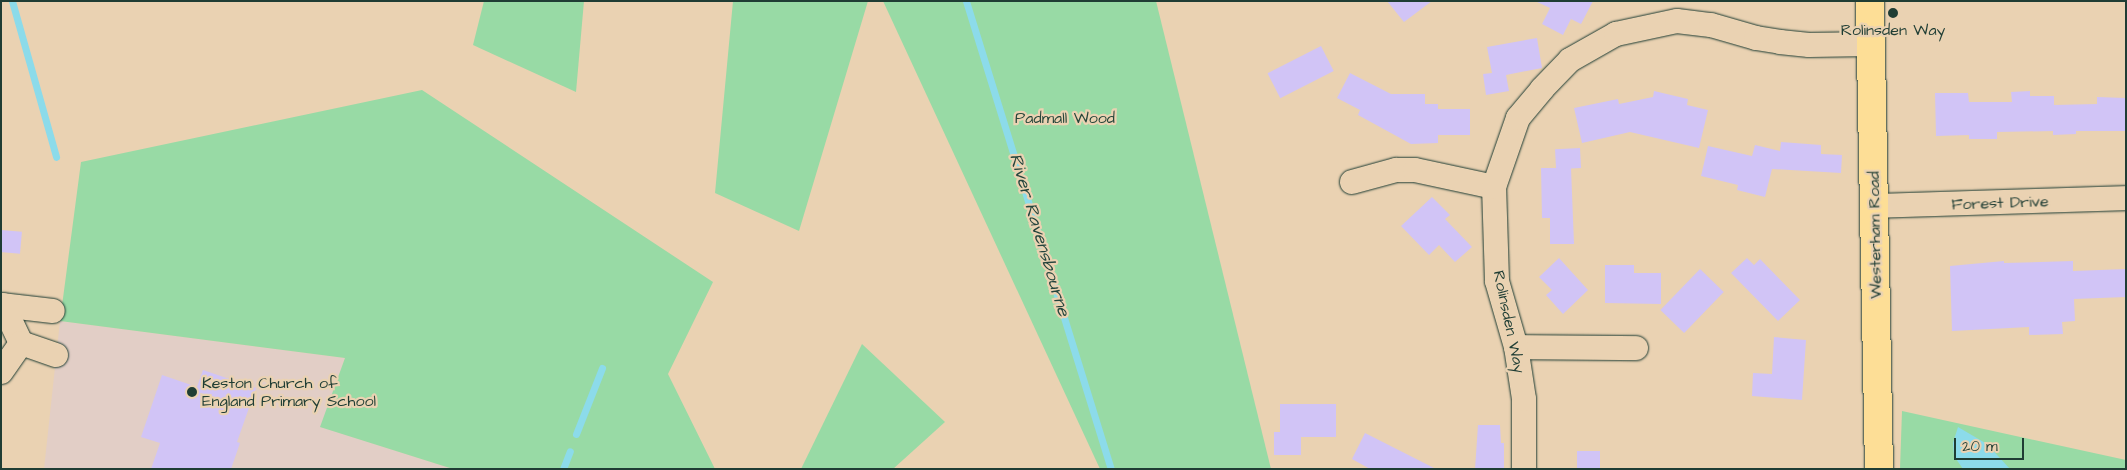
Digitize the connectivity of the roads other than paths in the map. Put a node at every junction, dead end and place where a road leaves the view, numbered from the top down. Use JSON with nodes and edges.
{"nodes":[{"id":1,"x":1870,"y":1,"type":"edge"},
{"id":2,"x":1678,"y":11,"type":"edge"},
{"id":3,"x":1871,"y":44,"type":"junction"},
{"id":4,"x":1352,"y":182,"type":"dead end"},
{"id":5,"x":1494,"y":187,"type":"junction"},
{"id":6,"x":2126,"y":198,"type":"edge"},
{"id":7,"x":1874,"y":206,"type":"junction"},
{"id":8,"x":2,"y":305,"type":"edge"},
{"id":9,"x":53,"y":311,"type":"dead end"},
{"id":10,"x":21,"y":343,"type":"junction"},
{"id":11,"x":1516,"y":348,"type":"junction"},
{"id":12,"x":1636,"y":348,"type":"dead end"},
{"id":13,"x":56,"y":355,"type":"dead end"},
{"id":14,"x":1,"y":372,"type":"edge"},
{"id":15,"x":1524,"y":469,"type":"edge"},
{"id":16,"x":1879,"y":469,"type":"edge"}],
"edges":[{"from":1,"to":3,"type":"main road","name":"Westerham Road"},
{"from":2,"to":3,"type":"street","name":"Rolinsden Way"},
{"from":2,"to":5,"type":"street","name":"Rolinsden Way"},
{"from":3,"to":7,"type":"main road","name":"Westerham Road"},
{"from":4,"to":5,"type":"street"},
{"from":5,"to":11,"type":"street","name":"Rolinsden Way"},
{"from":6,"to":7,"type":"street","name":"Forest Drive"},
{"from":7,"to":16,"type":"main road","name":"Westerham Road"},
{"from":8,"to":9,"type":"street"},
{"from":8,"to":10,"type":"street"},
{"from":10,"to":13,"type":"street"},
{"from":10,"to":14,"type":"street"},
{"from":11,"to":12,"type":"street"},
{"from":11,"to":15,"type":"street","name":"Rolinsden Way"}]}
